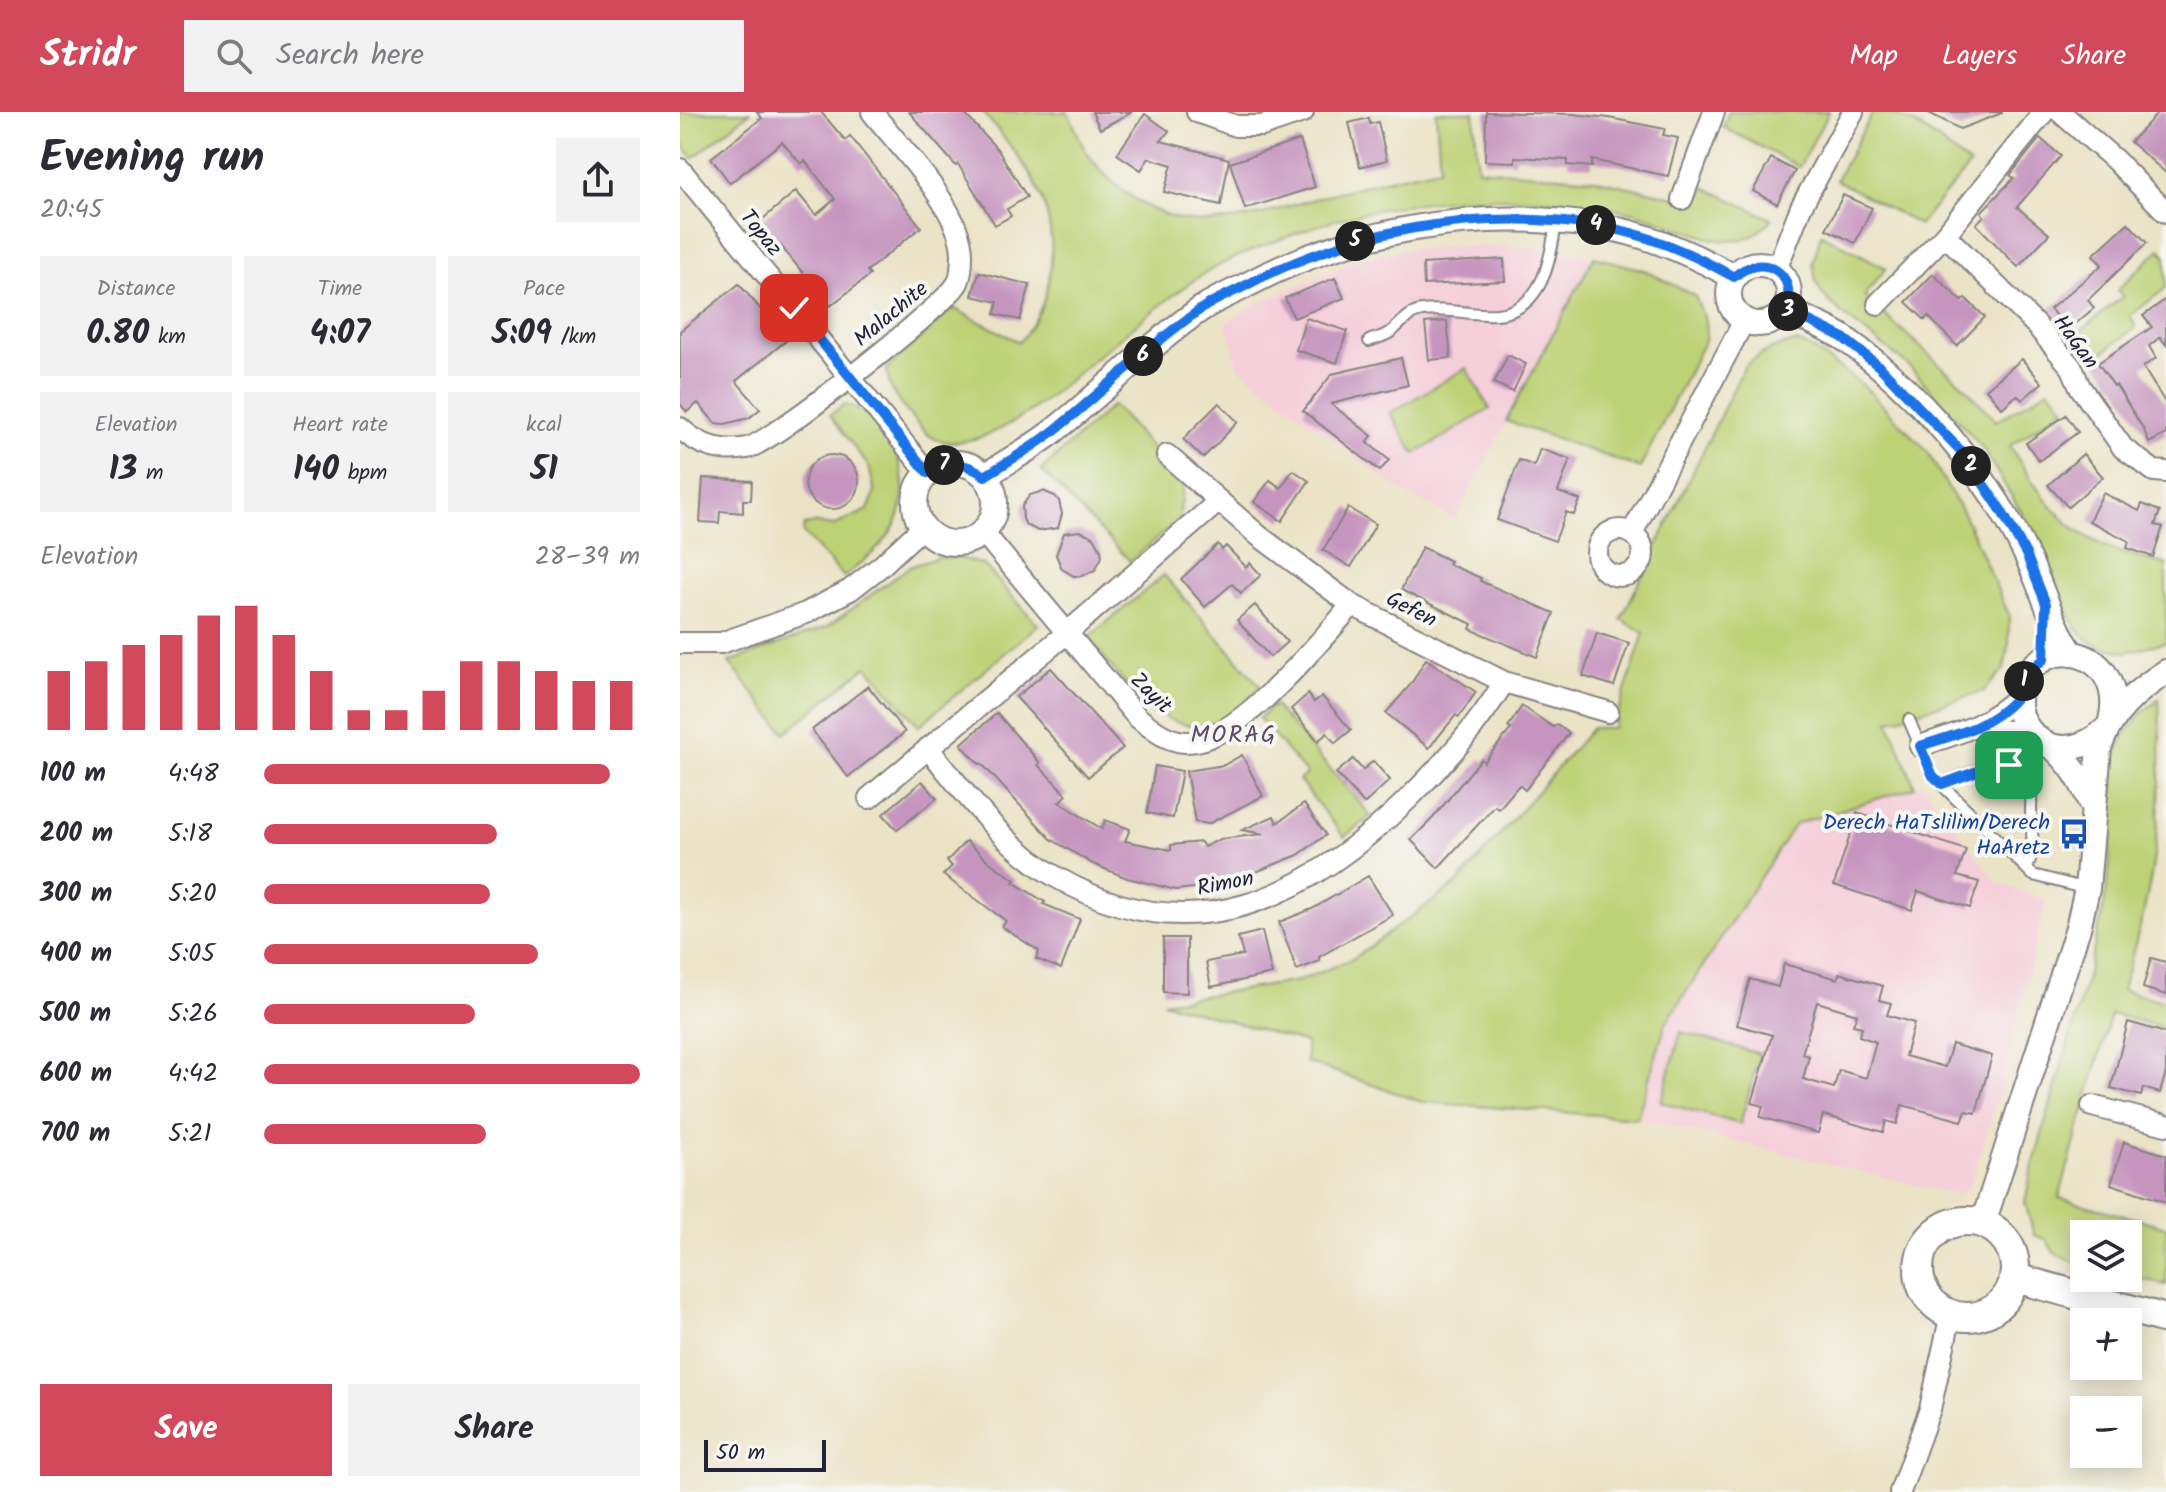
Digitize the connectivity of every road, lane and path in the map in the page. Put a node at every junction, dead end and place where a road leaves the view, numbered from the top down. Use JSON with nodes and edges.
{"nodes":[{"id":1,"x":872,"y":112,"type":"edge"},
{"id":2,"x":1197,"y":112,"type":"edge"},
{"id":3,"x":1303,"y":112,"type":"edge"},
{"id":4,"x":1714,"y":112,"type":"edge"},
{"id":5,"x":1853,"y":112,"type":"edge"},
{"id":6,"x":2044,"y":112,"type":"edge"},
{"id":7,"x":2060,"y":112,"type":"edge"},
{"id":8,"x":680,"y":169,"type":"edge"},
{"id":9,"x":1682,"y":199,"type":"dead end"},
{"id":10,"x":2166,"y":212,"type":"edge"},
{"id":11,"x":1556,"y":222,"type":"junction"},
{"id":12,"x":1945,"y":235,"type":"junction"},
{"id":13,"x":1776,"y":270,"type":"junction"},
{"id":14,"x":1734,"y":277,"type":"junction"},
{"id":15,"x":1878,"y":304,"type":"dead end"},
{"id":16,"x":1785,"y":309,"type":"junction"},
{"id":17,"x":1744,"y":321,"type":"junction"},
{"id":18,"x":1369,"y":341,"type":"dead end"},
{"id":19,"x":850,"y":377,"type":"junction"},
{"id":20,"x":680,"y":428,"type":"edge"},
{"id":21,"x":1167,"y":455,"type":"dead end"},
{"id":22,"x":2166,"y":472,"type":"edge"},
{"id":23,"x":928,"y":473,"type":"junction"},
{"id":24,"x":985,"y":476,"type":"junction"},
{"id":25,"x":1218,"y":502,"type":"junction"},
{"id":26,"x":923,"y":527,"type":"junction"},
{"id":27,"x":983,"y":532,"type":"junction"},
{"id":28,"x":1632,"y":533,"type":"dead end"},
{"id":29,"x":2046,"y":604,"type":"junction"},
{"id":30,"x":1352,"y":605,"type":"junction"},
{"id":31,"x":1068,"y":632,"type":"junction"},
{"id":32,"x":680,"y":643,"type":"edge"},
{"id":33,"x":2072,"y":654,"type":"junction"},
{"id":34,"x":2044,"y":659,"type":"junction"},
{"id":35,"x":2166,"y":670,"type":"edge"},
{"id":36,"x":2104,"y":671,"type":"junction"},
{"id":37,"x":1504,"y":682,"type":"junction"},
{"id":38,"x":2019,"y":696,"type":"junction"},
{"id":39,"x":1608,"y":712,"type":"dead end"},
{"id":40,"x":1909,"y":720,"type":"dead end"},
{"id":41,"x":2108,"y":726,"type":"junction"},
{"id":42,"x":1975,"y":728,"type":"junction"},
{"id":43,"x":2031,"y":733,"type":"junction"},
{"id":44,"x":1920,"y":746,"type":"junction"},
{"id":45,"x":2053,"y":747,"type":"junction"},
{"id":46,"x":928,"y":748,"type":"junction"},
{"id":47,"x":1942,"y":784,"type":"junction"},
{"id":48,"x":869,"y":798,"type":"dead end"},
{"id":49,"x":2094,"y":810,"type":"junction"},
{"id":50,"x":2027,"y":868,"type":"junction"},
{"id":51,"x":2087,"y":889,"type":"junction"},
{"id":52,"x":2092,"y":1106,"type":"dead end"},
{"id":53,"x":2166,"y":1125,"type":"edge"},
{"id":54,"x":1983,"y":1223,"type":"junction"},
{"id":55,"x":2015,"y":1278,"type":"junction"},
{"id":56,"x":1951,"y":1314,"type":"junction"},
{"id":57,"x":2166,"y":1319,"type":"edge"},
{"id":58,"x":1900,"y":1492,"type":"edge"}],
"edges":[{"from":1,"to":19,"type":"street","name":"Malachite"},
{"from":2,"to":3,"type":"street"},
{"from":4,"to":9,"type":"street"},
{"from":5,"to":13,"type":"street"},
{"from":6,"to":12,"type":"street"},
{"from":7,"to":10,"type":"street"},
{"from":8,"to":19,"type":"street","name":"Topaz"},
{"from":11,"to":14,"type":"street"},
{"from":11,"to":18,"type":"lane"},
{"from":11,"to":24,"type":"street"},
{"from":12,"to":15,"type":"street"},
{"from":12,"to":22,"type":"street","name":"HaGan"},
{"from":13,"to":14,"type":"street"},
{"from":13,"to":16,"type":"street"},
{"from":14,"to":17,"type":"street"},
{"from":16,"to":17,"type":"street"},
{"from":16,"to":29,"type":"street"},
{"from":17,"to":28,"type":"street"},
{"from":19,"to":20,"type":"street","name":"Malachite"},
{"from":19,"to":23,"type":"street","name":"Topaz"},
{"from":21,"to":25,"type":"street","name":"Gefen"},
{"from":23,"to":24,"type":"street"},
{"from":23,"to":26,"type":"street"},
{"from":24,"to":27,"type":"street"},
{"from":25,"to":30,"type":"street","name":"Gefen"},
{"from":25,"to":31,"type":"street"},
{"from":26,"to":27,"type":"street"},
{"from":26,"to":32,"type":"street"},
{"from":27,"to":31,"type":"street","name":"Zayit"},
{"from":29,"to":33,"type":"street"},
{"from":29,"to":34,"type":"street"},
{"from":30,"to":31,"type":"street","name":"Zayit"},
{"from":30,"to":37,"type":"street","name":"Gefen"},
{"from":31,"to":46,"type":"street"},
{"from":33,"to":34,"type":"street"},
{"from":33,"to":36,"type":"street"},
{"from":34,"to":38,"type":"street"},
{"from":35,"to":36,"type":"street"},
{"from":35,"to":41,"type":"street"},
{"from":36,"to":41,"type":"street"},
{"from":37,"to":39,"type":"street","name":"Gefen"},
{"from":37,"to":46,"type":"street","name":"Rimon"},
{"from":38,"to":42,"type":"street"},
{"from":38,"to":43,"type":"street"},
{"from":40,"to":44,"type":"lane"},
{"from":41,"to":45,"type":"street"},
{"from":41,"to":49,"type":"street"},
{"from":42,"to":43,"type":"street"},
{"from":42,"to":44,"type":"street"},
{"from":43,"to":45,"type":"street"},
{"from":44,"to":47,"type":"lane"},
{"from":45,"to":49,"type":"street"},
{"from":46,"to":48,"type":"street"},
{"from":47,"to":50,"type":"lane"},
{"from":47,"to":50,"type":"lane"},
{"from":49,"to":51,"type":"street"},
{"from":50,"to":51,"type":"lane"},
{"from":51,"to":54,"type":"street"},
{"from":52,"to":53,"type":"street"},
{"from":54,"to":55,"type":"main road"},
{"from":54,"to":56,"type":"main road"},
{"from":55,"to":56,"type":"main road"},
{"from":55,"to":57,"type":"main road"},
{"from":56,"to":58,"type":"street"}]}
